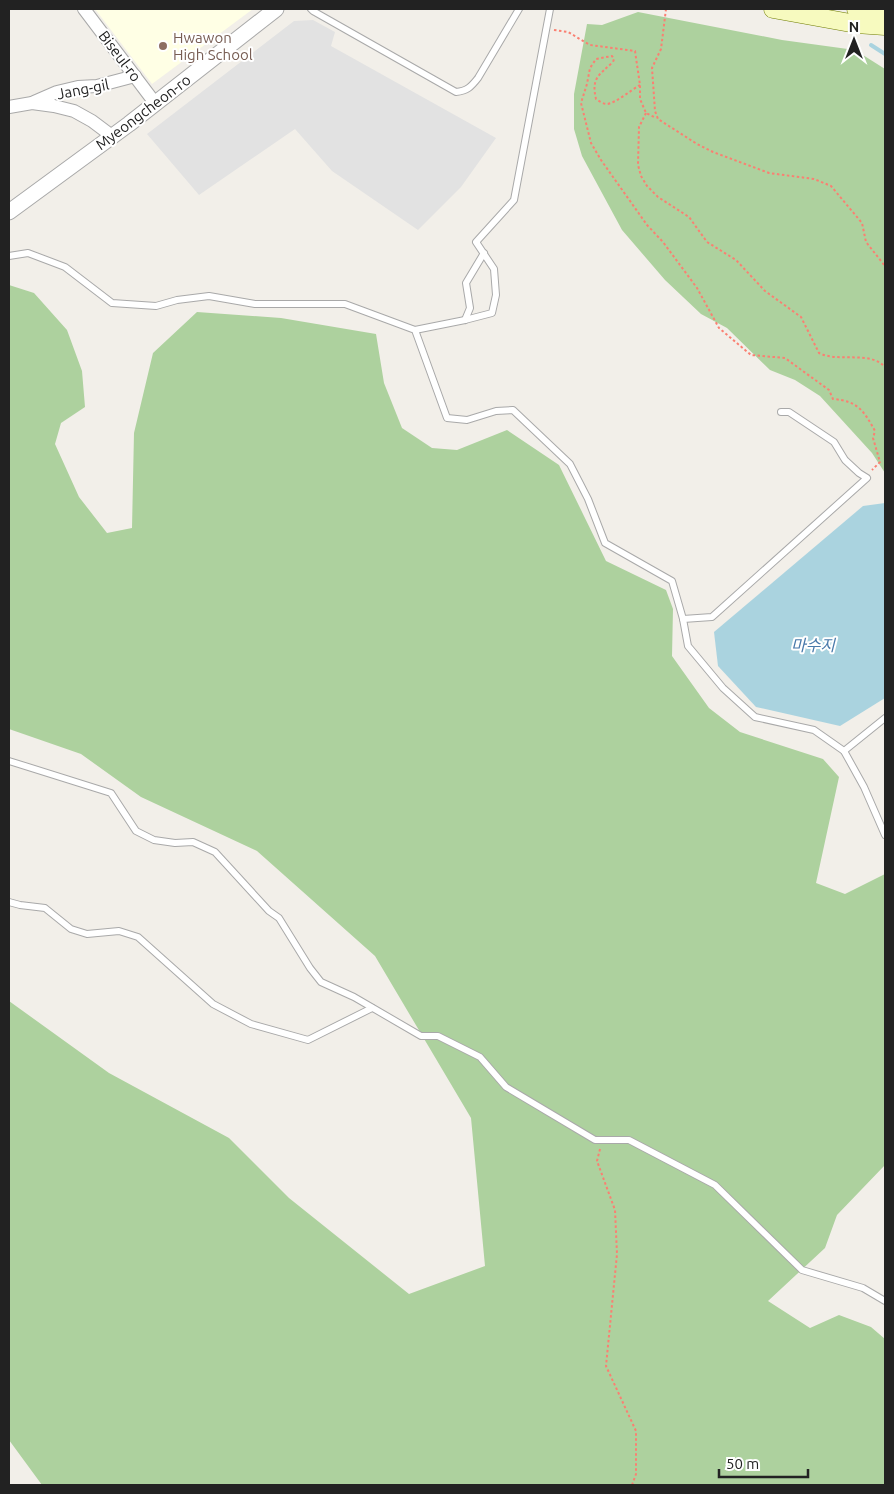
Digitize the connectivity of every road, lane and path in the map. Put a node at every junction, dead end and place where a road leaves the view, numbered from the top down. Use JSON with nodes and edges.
{"nodes":[{"id":1,"x":84,"y":9,"type":"edge"},
{"id":2,"x":276,"y":9,"type":"edge"},
{"id":3,"x":311,"y":9,"type":"edge"},
{"id":4,"x":519,"y":9,"type":"edge"},
{"id":5,"x":550,"y":9,"type":"edge"},
{"id":6,"x":666,"y":9,"type":"edge"},
{"id":7,"x":773,"y":9,"type":"edge"},
{"id":8,"x":857,"y":9,"type":"edge"},
{"id":9,"x":885,"y":12,"type":"edge"},
{"id":10,"x":547,"y":24,"type":"junction"},
{"id":11,"x":885,"y":26,"type":"edge"},
{"id":12,"x":135,"y":76,"type":"junction"},
{"id":13,"x":640,"y":85,"type":"junction"},
{"id":14,"x":32,"y":103,"type":"junction"},
{"id":15,"x":155,"y":103,"type":"junction"},
{"id":16,"x":9,"y":107,"type":"edge"},
{"id":17,"x":646,"y":113,"type":"junction"},
{"id":18,"x":658,"y":118,"type":"junction"},
{"id":19,"x":112,"y":136,"type":"junction"},
{"id":20,"x":9,"y":212,"type":"edge"},
{"id":21,"x":484,"y":253,"type":"junction"},
{"id":22,"x":9,"y":256,"type":"edge"},
{"id":23,"x":885,"y":266,"type":"edge"},
{"id":24,"x":465,"y":320,"type":"junction"},
{"id":25,"x":415,"y":330,"type":"junction"},
{"id":26,"x":885,"y":367,"type":"edge"},
{"id":27,"x":781,"y":412,"type":"dead end"},
{"id":28,"x":885,"y":434,"type":"edge"},
{"id":29,"x":885,"y":440,"type":"edge"},
{"id":30,"x":867,"y":475,"type":"dead end"},
{"id":31,"x":683,"y":619,"type":"junction"},
{"id":32,"x":885,"y":718,"type":"edge"},
{"id":33,"x":844,"y":751,"type":"junction"},
{"id":34,"x":9,"y":761,"type":"edge"},
{"id":35,"x":885,"y":835,"type":"edge"},
{"id":36,"x":9,"y":902,"type":"edge"},
{"id":37,"x":372,"y":1008,"type":"junction"},
{"id":38,"x":603,"y":1140,"type":"junction"},
{"id":39,"x":885,"y":1301,"type":"edge"},
{"id":40,"x":632,"y":1485,"type":"edge"}],
"edges":[{"from":1,"to":12,"type":"street","name":"Biseul-ro"},
{"from":2,"to":15,"type":"street","name":"Myeongcheon-ro"},
{"from":3,"to":4,"type":"lane"},
{"from":5,"to":10,"type":"lane"},
{"from":6,"to":18,"type":"path"},
{"from":7,"to":11,"type":"main road"},
{"from":8,"to":9,"type":"main road"},
{"from":10,"to":13,"type":"path"},
{"from":10,"to":21,"type":"lane"},
{"from":12,"to":14,"type":"street","name":"Jang-gil"},
{"from":12,"to":15,"type":"street","name":"Biseul-ro"},
{"from":13,"to":17,"type":"path"},
{"from":13,"to":30,"type":"path"},
{"from":14,"to":16,"type":"street","name":"Jang-gil"},
{"from":14,"to":19,"type":"street","name":"Jang-gil"},
{"from":15,"to":19,"type":"street","name":"Myeongcheon-ro"},
{"from":17,"to":18,"type":"path"},
{"from":17,"to":26,"type":"path"},
{"from":18,"to":23,"type":"path"},
{"from":19,"to":20,"type":"street","name":"Myeongcheon-ro"},
{"from":21,"to":24,"type":"lane"},
{"from":21,"to":24,"type":"lane"},
{"from":22,"to":25,"type":"lane"},
{"from":24,"to":25,"type":"lane"},
{"from":25,"to":31,"type":"lane"},
{"from":27,"to":31,"type":"lane"},
{"from":28,"to":29,"type":"path"},
{"from":31,"to":33,"type":"lane"},
{"from":32,"to":33,"type":"lane"},
{"from":33,"to":35,"type":"lane"},
{"from":34,"to":37,"type":"lane"},
{"from":36,"to":37,"type":"lane"},
{"from":37,"to":38,"type":"lane"},
{"from":38,"to":39,"type":"lane"},
{"from":38,"to":40,"type":"path"}]}
